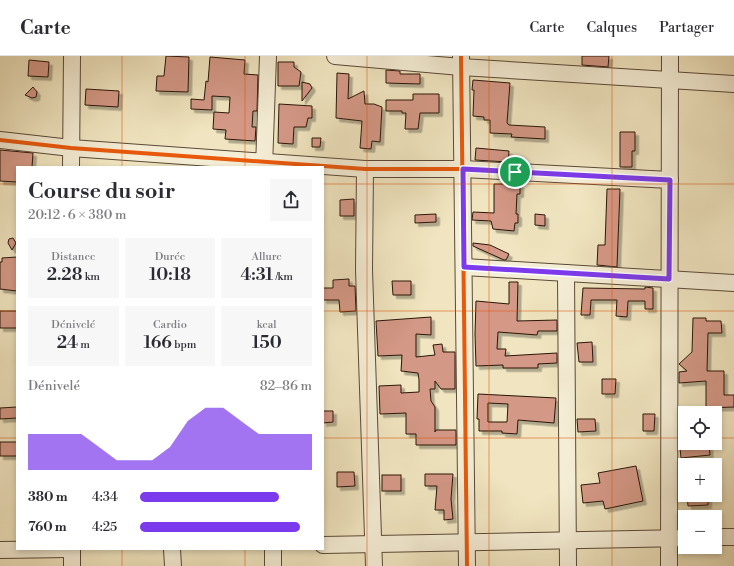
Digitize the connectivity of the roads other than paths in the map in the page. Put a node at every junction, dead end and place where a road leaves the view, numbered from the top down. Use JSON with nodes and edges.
{"nodes":[{"id":1,"x":72,"y":56,"type":"edge"},
{"id":2,"x":268,"y":56,"type":"edge"},
{"id":3,"x":335,"y":56,"type":"edge"},
{"id":4,"x":670,"y":56,"type":"edge"},
{"id":5,"x":461,"y":62,"type":"edge"},
{"id":6,"x":670,"y":80,"type":"junction"},
{"id":7,"x":734,"y":84,"type":"edge"},
{"id":8,"x":0,"y":140,"type":"edge"},
{"id":9,"x":71,"y":148,"type":"junction"},
{"id":10,"x":166,"y":160,"type":"edge"},
{"id":11,"x":263,"y":164,"type":"edge"},
{"id":12,"x":71,"y":166,"type":"edge"},
{"id":13,"x":304,"y":166,"type":"edge"},
{"id":14,"x":324,"y":167,"type":"edge"},
{"id":15,"x":365,"y":169,"type":"junction"},
{"id":16,"x":463,"y":169,"type":"junction"},
{"id":17,"x":670,"y":180,"type":"junction"},
{"id":18,"x":464,"y":267,"type":"junction"},
{"id":19,"x":566,"y":273,"type":"junction"},
{"id":20,"x":669,"y":279,"type":"junction"},
{"id":21,"x":734,"y":283,"type":"edge"},
{"id":22,"x":722,"y":537,"type":"edge"},
{"id":23,"x":734,"y":537,"type":"edge"},
{"id":24,"x":678,"y":538,"type":"edge"},
{"id":25,"x":669,"y":539,"type":"junction"},
{"id":26,"x":568,"y":540,"type":"junction"},
{"id":27,"x":467,"y":542,"type":"junction"},
{"id":28,"x":324,"y":544,"type":"edge"},
{"id":29,"x":373,"y":544,"type":"junction"},
{"id":30,"x":0,"y":550,"type":"edge"},
{"id":31,"x":16,"y":550,"type":"edge"},
{"id":32,"x":71,"y":550,"type":"edge"},
{"id":33,"x":172,"y":550,"type":"edge"},
{"id":34,"x":273,"y":550,"type":"edge"},
{"id":35,"x":72,"y":566,"type":"edge"},
{"id":36,"x":173,"y":566,"type":"edge"},
{"id":37,"x":273,"y":566,"type":"edge"},
{"id":38,"x":374,"y":566,"type":"edge"},
{"id":39,"x":467,"y":566,"type":"edge"},
{"id":40,"x":568,"y":566,"type":"edge"},
{"id":41,"x":668,"y":566,"type":"edge"}],
"edges":[{"from":1,"to":9,"type":"street"},
{"from":2,"to":11,"type":"street"},
{"from":3,"to":5,"type":"street"},
{"from":4,"to":6,"type":"street"},
{"from":5,"to":6,"type":"street"},
{"from":5,"to":16,"type":"street"},
{"from":6,"to":7,"type":"street"},
{"from":6,"to":17,"type":"street"},
{"from":8,"to":9,"type":"street"},
{"from":9,"to":10,"type":"street"},
{"from":9,"to":12,"type":"street"},
{"from":10,"to":11,"type":"street"},
{"from":11,"to":13,"type":"street"},
{"from":14,"to":15,"type":"street"},
{"from":15,"to":16,"type":"street"},
{"from":15,"to":29,"type":"street"},
{"from":16,"to":17,"type":"street"},
{"from":16,"to":18,"type":"street"},
{"from":17,"to":20,"type":"street"},
{"from":18,"to":19,"type":"street"},
{"from":18,"to":27,"type":"street"},
{"from":19,"to":20,"type":"street"},
{"from":19,"to":26,"type":"street"},
{"from":20,"to":21,"type":"street"},
{"from":20,"to":25,"type":"street"},
{"from":22,"to":23,"type":"street"},
{"from":24,"to":25,"type":"street"},
{"from":25,"to":26,"type":"street"},
{"from":25,"to":41,"type":"street"},
{"from":26,"to":27,"type":"street"},
{"from":26,"to":40,"type":"street"},
{"from":27,"to":29,"type":"street"},
{"from":27,"to":39,"type":"street"},
{"from":28,"to":29,"type":"street"},
{"from":29,"to":38,"type":"street"},
{"from":30,"to":31,"type":"street"},
{"from":32,"to":35,"type":"street"},
{"from":33,"to":36,"type":"street"},
{"from":34,"to":37,"type":"street"}]}
